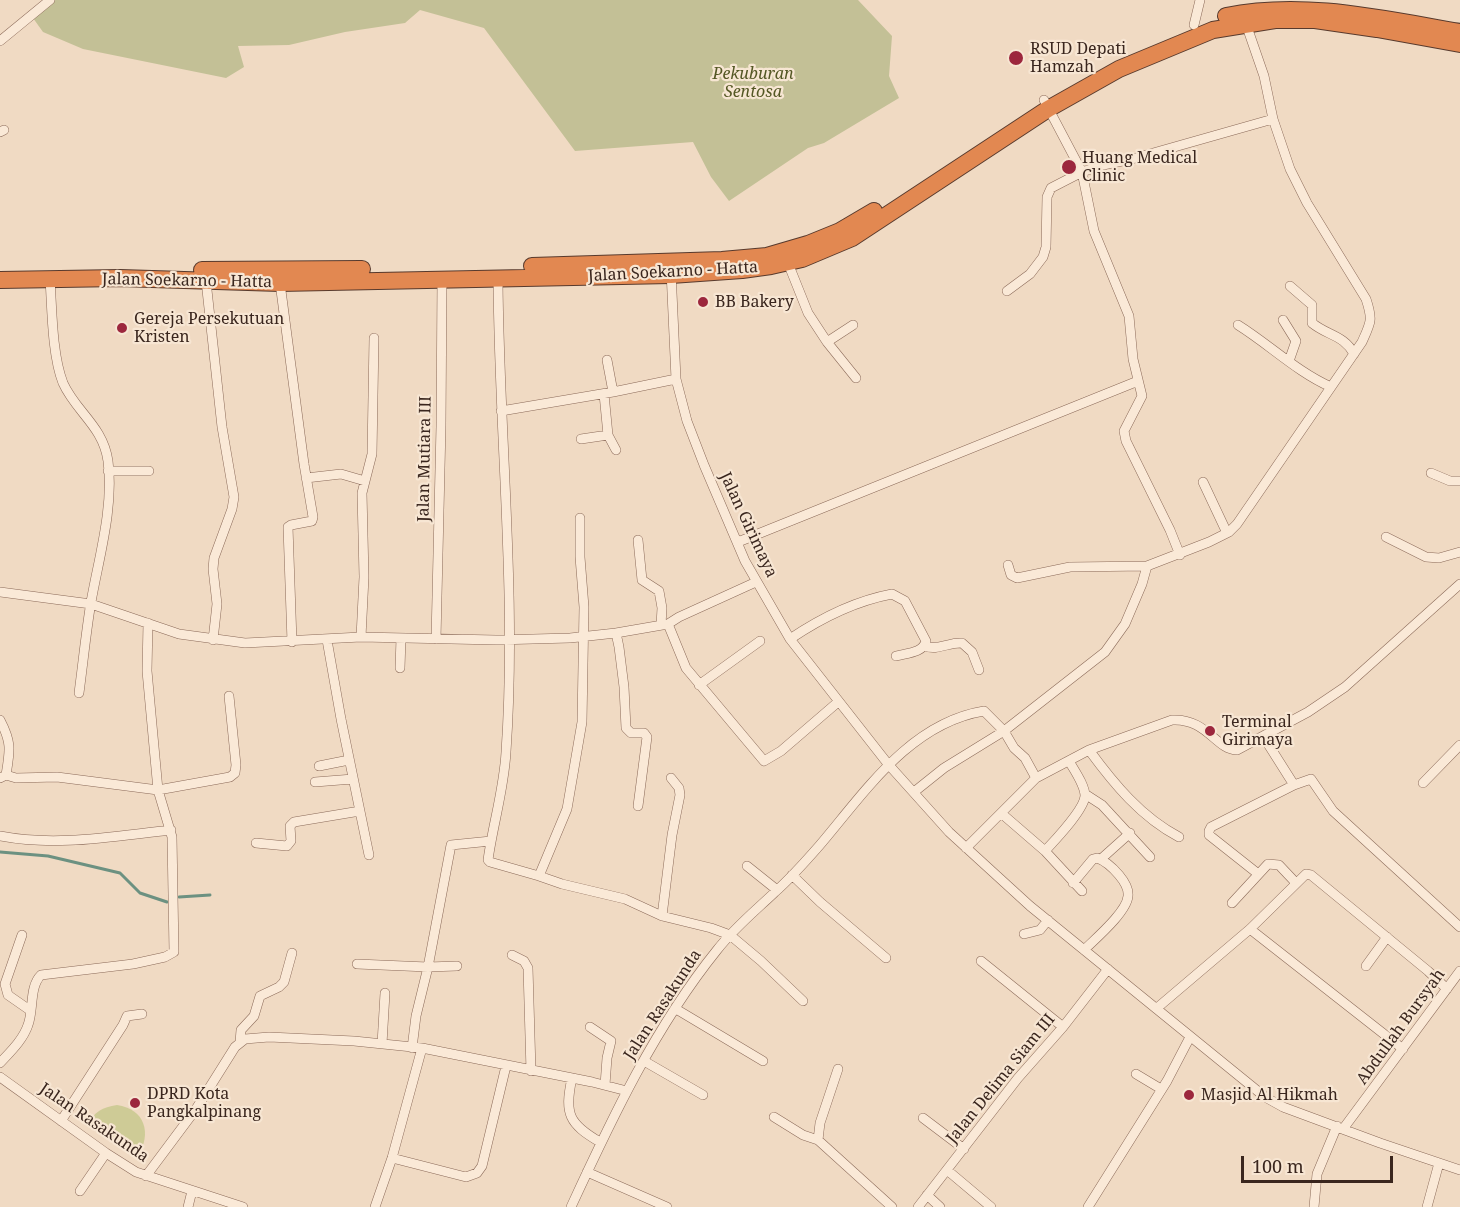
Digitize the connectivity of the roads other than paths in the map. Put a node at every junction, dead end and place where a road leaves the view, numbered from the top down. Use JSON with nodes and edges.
{"nodes":[{"id":1,"x":50,"y":0,"type":"edge"},
{"id":2,"x":1200,"y":0,"type":"edge"},
{"id":3,"x":1246,"y":24,"type":"junction"},
{"id":4,"x":1194,"y":25,"type":"junction"},
{"id":5,"x":1460,"y":32,"type":"edge"},
{"id":6,"x":0,"y":41,"type":"edge"},
{"id":7,"x":1460,"y":44,"type":"edge"},
{"id":8,"x":1046,"y":105,"type":"junction"},
{"id":9,"x":1273,"y":119,"type":"junction"},
{"id":10,"x":1082,"y":172,"type":"junction"},
{"id":11,"x":788,"y":263,"type":"junction"},
{"id":12,"x":671,"y":269,"type":"junction"},
{"id":13,"x":0,"y":270,"type":"edge"},
{"id":14,"x":173,"y":275,"type":"junction"},
{"id":15,"x":50,"y":279,"type":"junction"},
{"id":16,"x":442,"y":279,"type":"junction"},
{"id":17,"x":498,"y":279,"type":"junction"},
{"id":18,"x":0,"y":280,"type":"edge"},
{"id":19,"x":206,"y":281,"type":"junction"},
{"id":20,"x":280,"y":283,"type":"junction"},
{"id":21,"x":1290,"y":286,"type":"dead end"},
{"id":22,"x":1007,"y":291,"type":"dead end"},
{"id":23,"x":1283,"y":320,"type":"dead end"},
{"id":24,"x":1238,"y":325,"type":"dead end"},
{"id":25,"x":853,"y":326,"type":"dead end"},
{"id":26,"x":374,"y":338,"type":"dead end"},
{"id":27,"x":827,"y":342,"type":"junction"},
{"id":28,"x":1354,"y":354,"type":"junction"},
{"id":29,"x":608,"y":360,"type":"dead end"},
{"id":30,"x":1289,"y":361,"type":"junction"},
{"id":31,"x":856,"y":378,"type":"dead end"},
{"id":32,"x":676,"y":379,"type":"junction"},
{"id":33,"x":1138,"y":381,"type":"junction"},
{"id":34,"x":1331,"y":387,"type":"junction"},
{"id":35,"x":608,"y":393,"type":"junction"},
{"id":36,"x":501,"y":411,"type":"junction"},
{"id":37,"x":608,"y":435,"type":"junction"},
{"id":38,"x":581,"y":439,"type":"dead end"},
{"id":39,"x":616,"y":450,"type":"dead end"},
{"id":40,"x":108,"y":471,"type":"junction"},
{"id":41,"x":149,"y":471,"type":"dead end"},
{"id":42,"x":1431,"y":473,"type":"dead end"},
{"id":43,"x":306,"y":478,"type":"junction"},
{"id":44,"x":365,"y":481,"type":"junction"},
{"id":45,"x":1460,"y":481,"type":"edge"},
{"id":46,"x":1203,"y":482,"type":"dead end"},
{"id":47,"x":580,"y":518,"type":"dead end"},
{"id":48,"x":1227,"y":534,"type":"junction"},
{"id":49,"x":1386,"y":537,"type":"dead end"},
{"id":50,"x":638,"y":540,"type":"dead end"},
{"id":51,"x":738,"y":542,"type":"junction"},
{"id":52,"x":1460,"y":552,"type":"edge"},
{"id":53,"x":1180,"y":555,"type":"junction"},
{"id":54,"x":1008,"y":565,"type":"dead end"},
{"id":55,"x":1147,"y":566,"type":"junction"},
{"id":56,"x":756,"y":582,"type":"junction"},
{"id":57,"x":1460,"y":584,"type":"edge"},
{"id":58,"x":0,"y":592,"type":"edge"},
{"id":59,"x":91,"y":604,"type":"junction"},
{"id":60,"x":148,"y":623,"type":"junction"},
{"id":61,"x":665,"y":624,"type":"junction"},
{"id":62,"x":616,"y":633,"type":"junction"},
{"id":63,"x":361,"y":637,"type":"junction"},
{"id":64,"x":583,"y":637,"type":"junction"},
{"id":65,"x":401,"y":638,"type":"junction"},
{"id":66,"x":436,"y":639,"type":"junction"},
{"id":67,"x":790,"y":639,"type":"junction"},
{"id":68,"x":213,"y":640,"type":"junction"},
{"id":69,"x":327,"y":640,"type":"junction"},
{"id":70,"x":510,"y":640,"type":"junction"},
{"id":71,"x":760,"y":641,"type":"dead end"},
{"id":72,"x":292,"y":642,"type":"junction"},
{"id":73,"x":925,"y":646,"type":"junction"},
{"id":74,"x":896,"y":656,"type":"dead end"},
{"id":75,"x":400,"y":668,"type":"dead end"},
{"id":76,"x":979,"y":669,"type":"dead end"},
{"id":77,"x":699,"y":685,"type":"junction"},
{"id":78,"x":80,"y":693,"type":"dead end"},
{"id":79,"x":229,"y":696,"type":"dead end"},
{"id":80,"x":838,"y":702,"type":"junction"},
{"id":81,"x":0,"y":720,"type":"edge"},
{"id":82,"x":1004,"y":731,"type":"junction"},
{"id":83,"x":1263,"y":736,"type":"junction"},
{"id":84,"x":1460,"y":745,"type":"edge"},
{"id":85,"x":1089,"y":750,"type":"junction"},
{"id":86,"x":349,"y":760,"type":"junction"},
{"id":87,"x":1069,"y":761,"type":"junction"},
{"id":88,"x":888,"y":764,"type":"junction"},
{"id":89,"x":319,"y":766,"type":"dead end"},
{"id":90,"x":3,"y":776,"type":"edge"},
{"id":91,"x":671,"y":778,"type":"dead end"},
{"id":92,"x":1036,"y":778,"type":"junction"},
{"id":93,"x":353,"y":779,"type":"junction"},
{"id":94,"x":315,"y":782,"type":"dead end"},
{"id":95,"x":1423,"y":783,"type":"dead end"},
{"id":96,"x":1294,"y":785,"type":"junction"},
{"id":97,"x":158,"y":790,"type":"junction"},
{"id":98,"x":914,"y":792,"type":"junction"},
{"id":99,"x":1085,"y":794,"type":"junction"},
{"id":100,"x":638,"y":806,"type":"dead end"},
{"id":101,"x":360,"y":811,"type":"junction"},
{"id":102,"x":1001,"y":813,"type":"junction"},
{"id":103,"x":171,"y":830,"type":"junction"},
{"id":104,"x":1130,"y":833,"type":"junction"},
{"id":105,"x":0,"y":836,"type":"edge"},
{"id":106,"x":1179,"y":837,"type":"dead end"},
{"id":107,"x":491,"y":841,"type":"junction"},
{"id":108,"x":256,"y":843,"type":"dead end"},
{"id":109,"x":966,"y":848,"type":"junction"},
{"id":110,"x":1045,"y":851,"type":"junction"},
{"id":111,"x":369,"y":855,"type":"dead end"},
{"id":112,"x":1150,"y":858,"type":"dead end"},
{"id":113,"x":1101,"y":859,"type":"junction"},
{"id":114,"x":747,"y":866,"type":"dead end"},
{"id":115,"x":1257,"y":873,"type":"junction"},
{"id":116,"x":792,"y":875,"type":"junction"},
{"id":117,"x":539,"y":876,"type":"junction"},
{"id":118,"x":1073,"y":883,"type":"junction"},
{"id":119,"x":1296,"y":884,"type":"junction"},
{"id":120,"x":777,"y":890,"type":"junction"},
{"id":121,"x":1082,"y":891,"type":"dead end"},
{"id":122,"x":1232,"y":903,"type":"dead end"},
{"id":123,"x":662,"y":916,"type":"junction"},
{"id":124,"x":1048,"y":920,"type":"junction"},
{"id":125,"x":1460,"y":927,"type":"edge"},
{"id":126,"x":1250,"y":929,"type":"junction"},
{"id":127,"x":1024,"y":934,"type":"dead end"},
{"id":128,"x":22,"y":935,"type":"dead end"},
{"id":129,"x":729,"y":935,"type":"junction"},
{"id":130,"x":1387,"y":937,"type":"junction"},
{"id":131,"x":1084,"y":950,"type":"junction"},
{"id":132,"x":292,"y":953,"type":"dead end"},
{"id":133,"x":512,"y":956,"type":"dead end"},
{"id":134,"x":886,"y":958,"type":"dead end"},
{"id":135,"x":981,"y":961,"type":"dead end"},
{"id":136,"x":357,"y":964,"type":"dead end"},
{"id":137,"x":457,"y":966,"type":"dead end"},
{"id":138,"x":1366,"y":966,"type":"dead end"},
{"id":139,"x":428,"y":967,"type":"junction"},
{"id":140,"x":1108,"y":969,"type":"junction"},
{"id":141,"x":1460,"y":971,"type":"edge"},
{"id":142,"x":1447,"y":989,"type":"junction"},
{"id":143,"x":385,"y":993,"type":"dead end"},
{"id":144,"x":803,"y":1001,"type":"dead end"},
{"id":145,"x":1157,"y":1008,"type":"junction"},
{"id":146,"x":675,"y":1009,"type":"junction"},
{"id":147,"x":31,"y":1011,"type":"junction"},
{"id":148,"x":142,"y":1014,"type":"dead end"},
{"id":149,"x":590,"y":1027,"type":"dead end"},
{"id":150,"x":1063,"y":1027,"type":"junction"},
{"id":151,"x":1190,"y":1037,"type":"junction"},
{"id":152,"x":240,"y":1042,"type":"junction"},
{"id":153,"x":382,"y":1044,"type":"junction"},
{"id":154,"x":417,"y":1048,"type":"junction"},
{"id":155,"x":1403,"y":1049,"type":"junction"},
{"id":156,"x":644,"y":1060,"type":"junction"},
{"id":157,"x":763,"y":1061,"type":"dead end"},
{"id":158,"x":0,"y":1063,"type":"edge"},
{"id":159,"x":506,"y":1066,"type":"junction"},
{"id":160,"x":838,"y":1068,"type":"dead end"},
{"id":161,"x":531,"y":1071,"type":"junction"},
{"id":162,"x":1136,"y":1074,"type":"dead end"},
{"id":163,"x":0,"y":1077,"type":"edge"},
{"id":164,"x":572,"y":1078,"type":"junction"},
{"id":165,"x":605,"y":1085,"type":"junction"},
{"id":166,"x":1161,"y":1089,"type":"junction"},
{"id":167,"x":627,"y":1091,"type":"junction"},
{"id":168,"x":703,"y":1095,"type":"dead end"},
{"id":169,"x":774,"y":1117,"type":"dead end"},
{"id":170,"x":923,"y":1118,"type":"dead end"},
{"id":171,"x":61,"y":1121,"type":"junction"},
{"id":172,"x":1340,"y":1128,"type":"junction"},
{"id":173,"x":818,"y":1140,"type":"junction"},
{"id":174,"x":600,"y":1143,"type":"junction"},
{"id":175,"x":964,"y":1149,"type":"junction"},
{"id":176,"x":106,"y":1153,"type":"junction"},
{"id":177,"x":392,"y":1158,"type":"junction"},
{"id":178,"x":1439,"y":1163,"type":"junction"},
{"id":179,"x":947,"y":1170,"type":"junction"},
{"id":180,"x":1460,"y":1170,"type":"edge"},
{"id":181,"x":587,"y":1172,"type":"junction"},
{"id":182,"x":146,"y":1176,"type":"junction"},
{"id":183,"x":80,"y":1191,"type":"dead end"},
{"id":184,"x":192,"y":1191,"type":"junction"},
{"id":185,"x":927,"y":1195,"type":"junction"},
{"id":186,"x":188,"y":1207,"type":"edge"},
{"id":187,"x":243,"y":1207,"type":"edge"},
{"id":188,"x":375,"y":1207,"type":"edge"},
{"id":189,"x":571,"y":1207,"type":"edge"},
{"id":190,"x":667,"y":1207,"type":"edge"},
{"id":191,"x":892,"y":1207,"type":"edge"},
{"id":192,"x":918,"y":1207,"type":"edge"},
{"id":193,"x":940,"y":1207,"type":"edge"},
{"id":194,"x":991,"y":1207,"type":"edge"},
{"id":195,"x":1088,"y":1207,"type":"edge"},
{"id":196,"x":1314,"y":1207,"type":"edge"},
{"id":197,"x":1428,"y":1207,"type":"edge"}],
"edges":[{"from":1,"to":6,"type":"street"},
{"from":2,"to":4,"type":"street"},
{"from":3,"to":7,"type":"highway","name":"Jalan Soekarno - Hatta"},
{"from":3,"to":8,"type":"highway","name":"Jalan Soekarno - Hatta"},
{"from":3,"to":9,"type":"street"},
{"from":4,"to":5,"type":"highway","name":"Jalan Soekarno - Hatta"},
{"from":4,"to":8,"type":"highway","name":"Jalan Soekarno - Hatta"},
{"from":8,"to":10,"type":"street"},
{"from":8,"to":11,"type":"highway","name":"Jalan Soekarno - Hatta"},
{"from":8,"to":12,"type":"highway","name":"Jalan Soekarno - Hatta"},
{"from":9,"to":10,"type":"street"},
{"from":9,"to":28,"type":"street"},
{"from":10,"to":22,"type":"street"},
{"from":10,"to":33,"type":"street"},
{"from":11,"to":12,"type":"highway","name":"Jalan Soekarno - Hatta"},
{"from":11,"to":27,"type":"street"},
{"from":12,"to":14,"type":"highway","name":"Jalan Soekarno - Hatta"},
{"from":12,"to":17,"type":"highway","name":"Jalan Soekarno - Hatta"},
{"from":12,"to":32,"type":"street","name":"Jalan Girimaya"},
{"from":13,"to":14,"type":"highway","name":"Jalan Soekarno - Hatta"},
{"from":14,"to":15,"type":"highway","name":"Jalan Soekarno - Hatta"},
{"from":14,"to":19,"type":"highway","name":"Jalan Soekarno - Hatta"},
{"from":15,"to":18,"type":"highway","name":"Jalan Soekarno - Hatta"},
{"from":15,"to":40,"type":"street"},
{"from":16,"to":17,"type":"highway","name":"Jalan Soekarno - Hatta"},
{"from":16,"to":20,"type":"highway","name":"Jalan Soekarno - Hatta"},
{"from":16,"to":66,"type":"street","name":"Jalan Mutiara III"},
{"from":17,"to":36,"type":"street"},
{"from":19,"to":20,"type":"highway","name":"Jalan Soekarno - Hatta"},
{"from":19,"to":68,"type":"street"},
{"from":20,"to":43,"type":"street"},
{"from":21,"to":28,"type":"street"},
{"from":23,"to":30,"type":"street"},
{"from":24,"to":30,"type":"street"},
{"from":25,"to":27,"type":"street"},
{"from":26,"to":44,"type":"street"},
{"from":27,"to":31,"type":"street"},
{"from":28,"to":34,"type":"street"},
{"from":29,"to":35,"type":"street"},
{"from":30,"to":34,"type":"street"},
{"from":32,"to":35,"type":"street"},
{"from":32,"to":51,"type":"street","name":"Jalan Girimaya"},
{"from":33,"to":51,"type":"street"},
{"from":33,"to":53,"type":"street"},
{"from":34,"to":48,"type":"street"},
{"from":35,"to":36,"type":"street"},
{"from":35,"to":37,"type":"street"},
{"from":36,"to":70,"type":"street"},
{"from":37,"to":38,"type":"street"},
{"from":37,"to":39,"type":"street"},
{"from":40,"to":41,"type":"street"},
{"from":40,"to":59,"type":"street"},
{"from":42,"to":45,"type":"street"},
{"from":43,"to":44,"type":"street"},
{"from":43,"to":72,"type":"street"},
{"from":44,"to":63,"type":"street"},
{"from":46,"to":48,"type":"street"},
{"from":47,"to":64,"type":"street"},
{"from":48,"to":53,"type":"street"},
{"from":49,"to":52,"type":"street"},
{"from":50,"to":61,"type":"street"},
{"from":51,"to":56,"type":"street","name":"Jalan Girimaya"},
{"from":53,"to":55,"type":"street"},
{"from":54,"to":55,"type":"street"},
{"from":55,"to":82,"type":"street"},
{"from":56,"to":61,"type":"street"},
{"from":56,"to":67,"type":"street","name":"Jalan Girimaya"},
{"from":57,"to":83,"type":"street"},
{"from":58,"to":59,"type":"street"},
{"from":59,"to":60,"type":"street"},
{"from":59,"to":78,"type":"street"},
{"from":60,"to":68,"type":"street"},
{"from":60,"to":97,"type":"street"},
{"from":61,"to":62,"type":"street"},
{"from":61,"to":77,"type":"street"},
{"from":62,"to":64,"type":"street"},
{"from":62,"to":100,"type":"street"},
{"from":63,"to":65,"type":"street"},
{"from":63,"to":69,"type":"street"},
{"from":64,"to":70,"type":"street"},
{"from":64,"to":117,"type":"street"},
{"from":65,"to":66,"type":"street"},
{"from":65,"to":75,"type":"street"},
{"from":66,"to":70,"type":"street"},
{"from":67,"to":73,"type":"street"},
{"from":67,"to":80,"type":"street","name":"Jalan Girimaya"},
{"from":68,"to":72,"type":"street"},
{"from":69,"to":72,"type":"street"},
{"from":69,"to":86,"type":"street"},
{"from":70,"to":107,"type":"street"},
{"from":71,"to":77,"type":"street"},
{"from":73,"to":74,"type":"street"},
{"from":73,"to":76,"type":"street"},
{"from":77,"to":80,"type":"street"},
{"from":79,"to":97,"type":"street"},
{"from":80,"to":88,"type":"street","name":"Jalan Girimaya"},
{"from":81,"to":90,"type":"street"},
{"from":82,"to":88,"type":"street","name":"Jalan Rasakunda"},
{"from":82,"to":92,"type":"street"},
{"from":82,"to":98,"type":"street"},
{"from":83,"to":85,"type":"street"},
{"from":83,"to":96,"type":"street"},
{"from":84,"to":95,"type":"street"},
{"from":85,"to":87,"type":"street"},
{"from":85,"to":106,"type":"street"},
{"from":86,"to":89,"type":"street"},
{"from":86,"to":93,"type":"street"},
{"from":87,"to":92,"type":"street"},
{"from":87,"to":99,"type":"street"},
{"from":88,"to":98,"type":"street","name":"Jalan Girimaya"},
{"from":88,"to":116,"type":"street","name":"Jalan Rasakunda"},
{"from":90,"to":97,"type":"street"},
{"from":91,"to":123,"type":"street"},
{"from":92,"to":102,"type":"street"},
{"from":93,"to":94,"type":"street"},
{"from":93,"to":101,"type":"street"},
{"from":96,"to":115,"type":"street"},
{"from":96,"to":125,"type":"street"},
{"from":97,"to":103,"type":"street"},
{"from":98,"to":109,"type":"street","name":"Jalan Girimaya"},
{"from":99,"to":104,"type":"street"},
{"from":99,"to":110,"type":"street"},
{"from":101,"to":108,"type":"street"},
{"from":101,"to":111,"type":"street"},
{"from":102,"to":109,"type":"street"},
{"from":102,"to":110,"type":"street"},
{"from":103,"to":105,"type":"street"},
{"from":103,"to":147,"type":"street"},
{"from":104,"to":112,"type":"street"},
{"from":104,"to":113,"type":"street"},
{"from":107,"to":117,"type":"street"},
{"from":107,"to":139,"type":"street"},
{"from":109,"to":124,"type":"street","name":"Jalan Girimaya"},
{"from":110,"to":118,"type":"street"},
{"from":113,"to":118,"type":"street"},
{"from":113,"to":131,"type":"street"},
{"from":114,"to":120,"type":"street"},
{"from":115,"to":119,"type":"street"},
{"from":115,"to":122,"type":"street"},
{"from":116,"to":120,"type":"street","name":"Jalan Rasakunda"},
{"from":116,"to":134,"type":"street"},
{"from":117,"to":123,"type":"street"},
{"from":118,"to":121,"type":"street"},
{"from":119,"to":126,"type":"street"},
{"from":119,"to":130,"type":"street"},
{"from":120,"to":129,"type":"street","name":"Jalan Rasakunda"},
{"from":123,"to":129,"type":"street"},
{"from":124,"to":127,"type":"street"},
{"from":124,"to":131,"type":"street","name":"Jalan Girimaya"},
{"from":126,"to":145,"type":"street"},
{"from":126,"to":155,"type":"street"},
{"from":128,"to":147,"type":"street"},
{"from":129,"to":144,"type":"street"},
{"from":129,"to":146,"type":"street","name":"Jalan Rasakunda"},
{"from":130,"to":138,"type":"street"},
{"from":130,"to":142,"type":"street"},
{"from":131,"to":140,"type":"street","name":"Jalan Girimaya"},
{"from":132,"to":152,"type":"street"},
{"from":133,"to":161,"type":"street"},
{"from":135,"to":150,"type":"street"},
{"from":136,"to":139,"type":"street"},
{"from":137,"to":139,"type":"street"},
{"from":139,"to":154,"type":"street"},
{"from":140,"to":145,"type":"street","name":"Jalan Girimaya"},
{"from":140,"to":150,"type":"street","name":"Jalan Delima Siam III"},
{"from":141,"to":142,"type":"street","name":"Abdullah Bursyah"},
{"from":142,"to":155,"type":"street","name":"Abdullah Bursyah"},
{"from":143,"to":153,"type":"street"},
{"from":145,"to":151,"type":"street","name":"Jalan Girimaya"},
{"from":146,"to":156,"type":"street","name":"Jalan Rasakunda"},
{"from":146,"to":157,"type":"street"},
{"from":147,"to":158,"type":"street"},
{"from":148,"to":171,"type":"street"},
{"from":149,"to":165,"type":"street"},
{"from":150,"to":175,"type":"street","name":"Jalan Delima Siam III"},
{"from":151,"to":166,"type":"street"},
{"from":151,"to":172,"type":"street","name":"Jalan Girimaya"},
{"from":152,"to":153,"type":"street"},
{"from":152,"to":182,"type":"street"},
{"from":153,"to":154,"type":"street"},
{"from":154,"to":159,"type":"street"},
{"from":154,"to":177,"type":"street"},
{"from":155,"to":172,"type":"street","name":"Abdullah Bursyah"},
{"from":156,"to":167,"type":"street","name":"Jalan Rasakunda"},
{"from":156,"to":168,"type":"street"},
{"from":159,"to":161,"type":"street"},
{"from":159,"to":177,"type":"street"},
{"from":160,"to":173,"type":"street"},
{"from":161,"to":164,"type":"street"},
{"from":162,"to":166,"type":"street"},
{"from":163,"to":171,"type":"street","name":"Jalan Rasakunda"},
{"from":164,"to":165,"type":"street"},
{"from":164,"to":174,"type":"street"},
{"from":165,"to":167,"type":"street"},
{"from":166,"to":195,"type":"street"},
{"from":167,"to":174,"type":"street","name":"Jalan Rasakunda"},
{"from":169,"to":173,"type":"street"},
{"from":170,"to":175,"type":"street"},
{"from":171,"to":176,"type":"street","name":"Jalan Rasakunda"},
{"from":172,"to":178,"type":"street","name":"Jalan Girimaya"},
{"from":172,"to":196,"type":"street","name":"Abdullah Bursyah"},
{"from":173,"to":191,"type":"street"},
{"from":174,"to":181,"type":"street","name":"Jalan Rasakunda"},
{"from":175,"to":179,"type":"street","name":"Jalan Delima Siam III"},
{"from":176,"to":182,"type":"street","name":"Jalan Rasakunda"},
{"from":176,"to":183,"type":"street"},
{"from":177,"to":188,"type":"street"},
{"from":178,"to":180,"type":"street","name":"Jalan Girimaya"},
{"from":178,"to":197,"type":"street"},
{"from":179,"to":185,"type":"street","name":"Jalan Delima Siam III"},
{"from":179,"to":194,"type":"street"},
{"from":181,"to":189,"type":"street","name":"Jalan Rasakunda"},
{"from":181,"to":190,"type":"street"},
{"from":182,"to":184,"type":"street","name":"Jalan Rasakunda"},
{"from":184,"to":186,"type":"street"},
{"from":184,"to":187,"type":"street","name":"Jalan Rasakunda"},
{"from":185,"to":192,"type":"street","name":"Jalan Delima Siam III"},
{"from":185,"to":193,"type":"street"}]}
